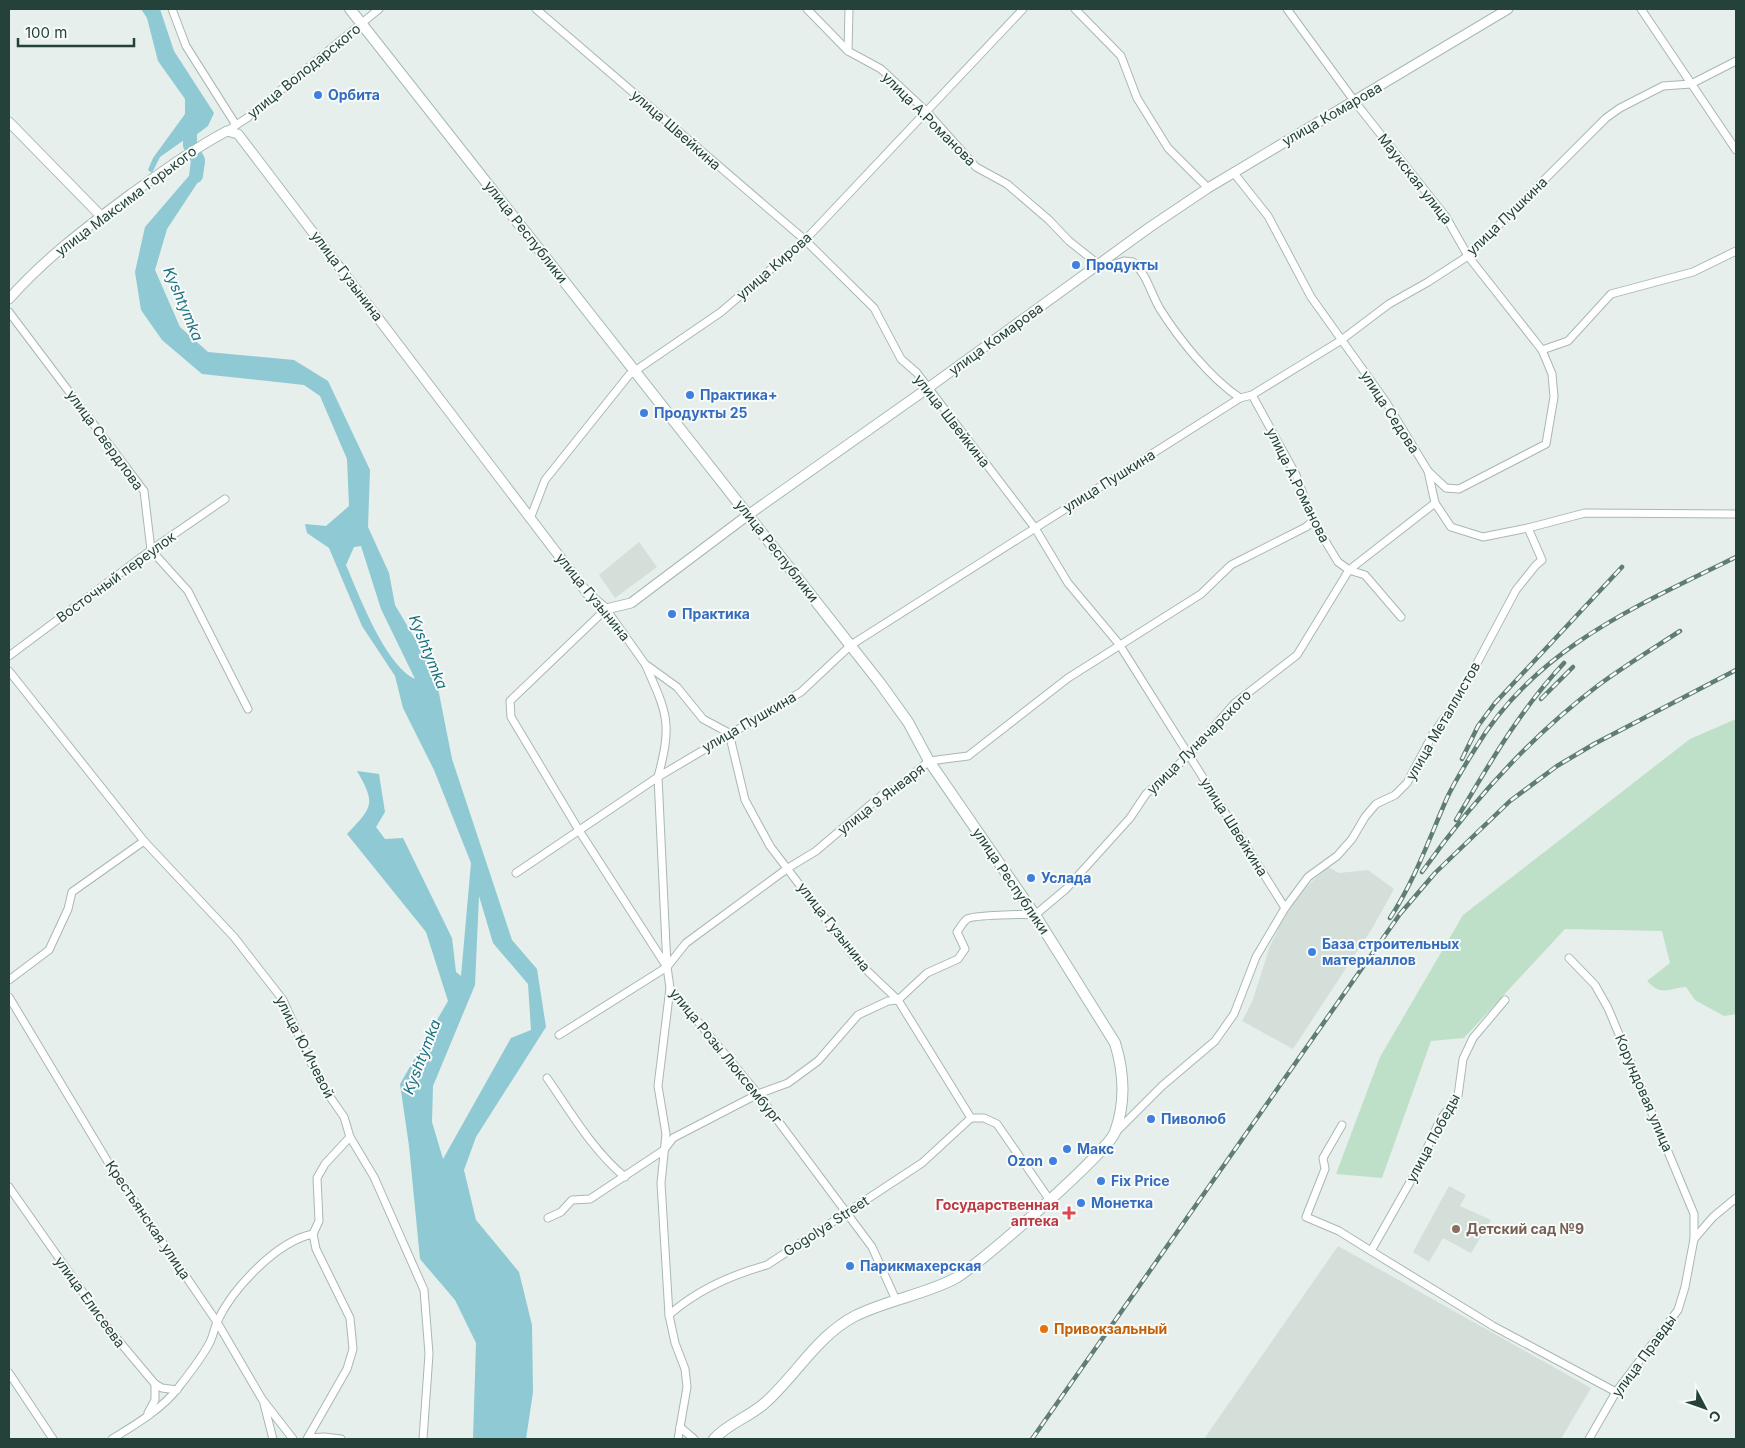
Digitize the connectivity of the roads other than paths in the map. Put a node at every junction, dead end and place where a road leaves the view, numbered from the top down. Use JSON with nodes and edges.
{"nodes":[{"id":1,"x":172,"y":9,"type":"edge"},
{"id":2,"x":350,"y":9,"type":"edge"},
{"id":3,"x":379,"y":9,"type":"edge"},
{"id":4,"x":536,"y":9,"type":"edge"},
{"id":5,"x":807,"y":9,"type":"edge"},
{"id":6,"x":849,"y":9,"type":"edge"},
{"id":7,"x":1024,"y":9,"type":"edge"},
{"id":8,"x":1075,"y":9,"type":"edge"},
{"id":9,"x":1287,"y":9,"type":"edge"},
{"id":10,"x":1508,"y":9,"type":"edge"},
{"id":11,"x":1641,"y":9,"type":"edge"},
{"id":12,"x":362,"y":23,"type":"junction"},
{"id":13,"x":848,"y":51,"type":"junction"},
{"id":14,"x":1736,"y":61,"type":"edge"},
{"id":15,"x":1691,"y":84,"type":"junction"},
{"id":16,"x":1355,"y":102,"type":"junction"},
{"id":17,"x":926,"y":111,"type":"junction"},
{"id":18,"x":9,"y":122,"type":"edge"},
{"id":19,"x":236,"y":125,"type":"junction"},
{"id":20,"x":227,"y":131,"type":"junction"},
{"id":21,"x":1736,"y":150,"type":"edge"},
{"id":22,"x":1233,"y":172,"type":"junction"},
{"id":23,"x":1208,"y":188,"type":"junction"},
{"id":24,"x":101,"y":216,"type":"junction"},
{"id":25,"x":805,"y":240,"type":"junction"},
{"id":26,"x":1736,"y":251,"type":"edge"},
{"id":27,"x":1468,"y":256,"type":"junction"},
{"id":28,"x":1098,"y":264,"type":"junction"},
{"id":29,"x":10,"y":294,"type":"edge"},
{"id":30,"x":9,"y":312,"type":"edge"},
{"id":31,"x":1340,"y":341,"type":"junction"},
{"id":32,"x":1542,"y":350,"type":"junction"},
{"id":33,"x":635,"y":371,"type":"junction"},
{"id":34,"x":928,"y":388,"type":"junction"},
{"id":35,"x":1252,"y":395,"type":"junction"},
{"id":36,"x":1240,"y":398,"type":"junction"},
{"id":37,"x":1428,"y":471,"type":"junction"},
{"id":38,"x":225,"y":499,"type":"dead end"},
{"id":39,"x":1434,"y":503,"type":"junction"},
{"id":40,"x":1736,"y":514,"type":"edge"},
{"id":41,"x":748,"y":515,"type":"junction"},
{"id":42,"x":530,"y":518,"type":"junction"},
{"id":43,"x":1313,"y":521,"type":"junction"},
{"id":44,"x":1035,"y":528,"type":"junction"},
{"id":45,"x":1528,"y":528,"type":"junction"},
{"id":46,"x":151,"y":550,"type":"junction"},
{"id":47,"x":1349,"y":570,"type":"junction"},
{"id":48,"x":606,"y":609,"type":"junction"},
{"id":49,"x":1400,"y":617,"type":"dead end"},
{"id":50,"x":1118,"y":644,"type":"junction"},
{"id":51,"x":851,"y":645,"type":"junction"},
{"id":52,"x":9,"y":656,"type":"edge"},
{"id":53,"x":645,"y":664,"type":"junction"},
{"id":54,"x":9,"y":671,"type":"edge"},
{"id":55,"x":248,"y":709,"type":"dead end"},
{"id":56,"x":729,"y":733,"type":"junction"},
{"id":57,"x":1189,"y":755,"type":"junction"},
{"id":58,"x":929,"y":762,"type":"junction"},
{"id":59,"x":658,"y":777,"type":"junction"},
{"id":60,"x":580,"y":832,"type":"junction"},
{"id":61,"x":144,"y":841,"type":"junction"},
{"id":62,"x":788,"y":868,"type":"junction"},
{"id":63,"x":516,"y":873,"type":"dead end"},
{"id":64,"x":1285,"y":908,"type":"junction"},
{"id":65,"x":1036,"y":915,"type":"junction"},
{"id":66,"x":1569,"y":958,"type":"dead end"},
{"id":67,"x":667,"y":967,"type":"junction"},
{"id":68,"x":9,"y":980,"type":"edge"},
{"id":69,"x":670,"y":988,"type":"junction"},
{"id":70,"x":9,"y":997,"type":"edge"},
{"id":71,"x":898,"y":1000,"type":"junction"},
{"id":72,"x":1505,"y":1000,"type":"dead end"},
{"id":73,"x":559,"y":1034,"type":"dead end"},
{"id":74,"x":547,"y":1078,"type":"dead end"},
{"id":75,"x":758,"y":1094,"type":"junction"},
{"id":76,"x":971,"y":1118,"type":"junction"},
{"id":77,"x":1342,"y":1125,"type":"dead end"},
{"id":78,"x":1115,"y":1133,"type":"junction"},
{"id":79,"x":350,"y":1137,"type":"junction"},
{"id":80,"x":664,"y":1150,"type":"junction"},
{"id":81,"x":625,"y":1177,"type":"junction"},
{"id":82,"x":9,"y":1187,"type":"edge"},
{"id":83,"x":1736,"y":1198,"type":"edge"},
{"id":84,"x":1049,"y":1199,"type":"junction"},
{"id":85,"x":846,"y":1213,"type":"junction"},
{"id":86,"x":548,"y":1218,"type":"dead end"},
{"id":87,"x":313,"y":1234,"type":"junction"},
{"id":88,"x":1694,"y":1239,"type":"junction"},
{"id":89,"x":1370,"y":1251,"type":"junction"},
{"id":90,"x":896,"y":1300,"type":"junction"},
{"id":91,"x":669,"y":1315,"type":"junction"},
{"id":92,"x":217,"y":1322,"type":"junction"},
{"id":93,"x":9,"y":1372,"type":"edge"},
{"id":94,"x":155,"y":1384,"type":"junction"},
{"id":95,"x":177,"y":1390,"type":"junction"},
{"id":96,"x":1616,"y":1392,"type":"junction"},
{"id":97,"x":262,"y":1399,"type":"junction"},
{"id":98,"x":146,"y":1417,"type":"junction"},
{"id":99,"x":680,"y":1427,"type":"junction"},
{"id":100,"x":53,"y":1439,"type":"edge"},
{"id":101,"x":112,"y":1439,"type":"edge"},
{"id":102,"x":274,"y":1439,"type":"edge"},
{"id":103,"x":293,"y":1439,"type":"edge"},
{"id":104,"x":308,"y":1439,"type":"edge"},
{"id":105,"x":341,"y":1439,"type":"edge"},
{"id":106,"x":423,"y":1439,"type":"edge"},
{"id":107,"x":678,"y":1439,"type":"edge"},
{"id":108,"x":694,"y":1439,"type":"edge"},
{"id":109,"x":714,"y":1439,"type":"edge"},
{"id":110,"x":1588,"y":1439,"type":"edge"}],
"edges":[{"from":1,"to":19,"type":"street"},
{"from":2,"to":12,"type":"main road","name":"улица Республики"},
{"from":3,"to":12,"type":"street","name":"улица Володарского"},
{"from":4,"to":25,"type":"street","name":"улица Швейкина"},
{"from":5,"to":13,"type":"street","name":"улица А.Романова"},
{"from":6,"to":13,"type":"street"},
{"from":7,"to":17,"type":"street","name":"улица Кирова"},
{"from":8,"to":23,"type":"street"},
{"from":9,"to":16,"type":"street","name":"Маукская улица"},
{"from":10,"to":16,"type":"street","name":"улица Комарова"},
{"from":11,"to":15,"type":"street"},
{"from":12,"to":19,"type":"street","name":"улица Володарского"},
{"from":12,"to":33,"type":"main road","name":"улица Республики"},
{"from":13,"to":17,"type":"street","name":"улица А.Романова"},
{"from":14,"to":15,"type":"street","name":"улица Пушкина"},
{"from":15,"to":21,"type":"street"},
{"from":15,"to":27,"type":"street","name":"улица Пушкина"},
{"from":16,"to":22,"type":"street","name":"улица Комарова"},
{"from":16,"to":27,"type":"street","name":"Маукская улица"},
{"from":17,"to":25,"type":"street","name":"улица Кирова"},
{"from":17,"to":28,"type":"street","name":"улица А.Романова"},
{"from":18,"to":24,"type":"street"},
{"from":19,"to":20,"type":"street","name":"улица Володарского"},
{"from":20,"to":24,"type":"street","name":"улица Максима Горького"},
{"from":20,"to":42,"type":"street","name":"улица Гузынина"},
{"from":22,"to":23,"type":"street","name":"улица Комарова"},
{"from":22,"to":31,"type":"street","name":"улица Седова"},
{"from":23,"to":28,"type":"street","name":"улица Комарова"},
{"from":24,"to":29,"type":"street","name":"улица Максима Горького"},
{"from":25,"to":33,"type":"street","name":"улица Кирова"},
{"from":25,"to":34,"type":"street","name":"улица Швейкина"},
{"from":26,"to":32,"type":"street"},
{"from":27,"to":31,"type":"street","name":"улица Пушкина"},
{"from":27,"to":32,"type":"street","name":"Маукская улица"},
{"from":28,"to":34,"type":"street","name":"улица Комарова"},
{"from":28,"to":36,"type":"street"},
{"from":30,"to":46,"type":"street","name":"улица Свердлова"},
{"from":31,"to":35,"type":"street","name":"улица Пушкина"},
{"from":31,"to":37,"type":"street","name":"улица Седова"},
{"from":32,"to":37,"type":"street"},
{"from":33,"to":41,"type":"main road","name":"улица Республики"},
{"from":33,"to":42,"type":"street","name":"улица Кирова"},
{"from":34,"to":41,"type":"street","name":"улица Комарова"},
{"from":34,"to":44,"type":"street","name":"улица Швейкина"},
{"from":35,"to":36,"type":"street","name":"улица Пушкина"},
{"from":35,"to":43,"type":"street","name":"улица А.Романова"},
{"from":36,"to":44,"type":"street","name":"улица Пушкина"},
{"from":37,"to":39,"type":"street","name":"улица Седова"},
{"from":38,"to":46,"type":"street","name":"Восточный переулок"},
{"from":39,"to":45,"type":"street","name":"улица Седова"},
{"from":39,"to":47,"type":"street","name":"улица Луначарского"},
{"from":40,"to":45,"type":"street","name":"улица Седова"},
{"from":41,"to":48,"type":"street","name":"улица Комарова"},
{"from":41,"to":51,"type":"main road","name":"улица Республики"},
{"from":42,"to":48,"type":"street","name":"улица Гузынина"},
{"from":43,"to":47,"type":"street","name":"улица А.Романова"},
{"from":43,"to":50,"type":"street","name":"улица 9 Января"},
{"from":44,"to":50,"type":"street","name":"улица Швейкина"},
{"from":44,"to":51,"type":"street","name":"улица Пушкина"},
{"from":45,"to":64,"type":"street","name":"улица Металлистов"},
{"from":46,"to":52,"type":"street","name":"Восточный переулок"},
{"from":46,"to":55,"type":"street"},
{"from":47,"to":49,"type":"street","name":"улица А.Романова"},
{"from":47,"to":57,"type":"street","name":"улица Луначарского"},
{"from":48,"to":53,"type":"street","name":"улица Гузынина"},
{"from":48,"to":60,"type":"street","name":"улица Розы Люксембург"},
{"from":50,"to":57,"type":"street","name":"улица Швейкина"},
{"from":50,"to":58,"type":"street","name":"улица 9 Января"},
{"from":51,"to":56,"type":"street","name":"улица Пушкина"},
{"from":51,"to":58,"type":"main road","name":"улица Республики"},
{"from":53,"to":56,"type":"street","name":"улица Гузынина"},
{"from":53,"to":59,"type":"street"},
{"from":54,"to":61,"type":"street","name":"улица Ю.Ичевой"},
{"from":56,"to":59,"type":"street","name":"улица Пушкина"},
{"from":56,"to":62,"type":"street","name":"улица Гузынина"},
{"from":57,"to":64,"type":"street","name":"улица Швейкина"},
{"from":57,"to":65,"type":"street","name":"улица Луначарского"},
{"from":58,"to":62,"type":"street","name":"улица 9 Января"},
{"from":58,"to":65,"type":"main road","name":"улица Республики"},
{"from":59,"to":60,"type":"street","name":"улица Пушкина"},
{"from":59,"to":67,"type":"street"},
{"from":60,"to":63,"type":"street","name":"улица Пушкина"},
{"from":60,"to":67,"type":"street","name":"улица Розы Люксембург"},
{"from":61,"to":68,"type":"street"},
{"from":61,"to":79,"type":"street","name":"улица Ю.Ичевой"},
{"from":62,"to":67,"type":"street","name":"улица 9 Января"},
{"from":62,"to":71,"type":"street","name":"улица Гузынина"},
{"from":64,"to":78,"type":"street","name":"улица Металлистов"},
{"from":65,"to":71,"type":"street"},
{"from":65,"to":78,"type":"main road","name":"улица Республики"},
{"from":66,"to":88,"type":"street","name":"Корундовая улица"},
{"from":67,"to":69,"type":"street","name":"улица Розы Люксембург"},
{"from":67,"to":73,"type":"street","name":"улица 9 Января"},
{"from":69,"to":75,"type":"street","name":"улица Розы Люксембург"},
{"from":69,"to":80,"type":"street"},
{"from":70,"to":92,"type":"street","name":"Крестьянская улица"},
{"from":71,"to":75,"type":"street"},
{"from":71,"to":76,"type":"street","name":"улица Гузынина"},
{"from":72,"to":89,"type":"street","name":"улица Победы"},
{"from":74,"to":81,"type":"street"},
{"from":75,"to":80,"type":"street"},
{"from":75,"to":85,"type":"street","name":"улица Розы Люксембург"},
{"from":76,"to":84,"type":"street"},
{"from":76,"to":85,"type":"street","name":"Gogolya Street"},
{"from":77,"to":89,"type":"street"},
{"from":78,"to":84,"type":"main road","name":"улица Металлистов"},
{"from":79,"to":87,"type":"street"},
{"from":79,"to":106,"type":"street","name":"улица Ю.Ичевой"},
{"from":80,"to":81,"type":"street"},
{"from":80,"to":91,"type":"street"},
{"from":81,"to":86,"type":"street"},
{"from":82,"to":94,"type":"street","name":"улица Елисеева"},
{"from":83,"to":88,"type":"street"},
{"from":84,"to":90,"type":"main road","name":"улица Металлистов"},
{"from":85,"to":90,"type":"street","name":"улица Розы Люксембург"},
{"from":85,"to":91,"type":"street","name":"Gogolya Street"},
{"from":87,"to":92,"type":"street"},
{"from":87,"to":104,"type":"street"},
{"from":88,"to":96,"type":"street","name":"улица Правды"},
{"from":89,"to":96,"type":"street"},
{"from":90,"to":109,"type":"main road","name":"улица Металлистов"},
{"from":91,"to":99,"type":"street"},
{"from":92,"to":95,"type":"street"},
{"from":92,"to":97,"type":"street","name":"Крестьянская улица"},
{"from":93,"to":100,"type":"street"},
{"from":94,"to":95,"type":"street"},
{"from":94,"to":98,"type":"street"},
{"from":95,"to":98,"type":"street"},
{"from":96,"to":110,"type":"street","name":"улица Правды"},
{"from":97,"to":102,"type":"street"},
{"from":97,"to":103,"type":"street","name":"Крестьянская улица"},
{"from":98,"to":101,"type":"street"},
{"from":99,"to":107,"type":"street"},
{"from":99,"to":108,"type":"street"},
{"from":104,"to":105,"type":"street"}]}
